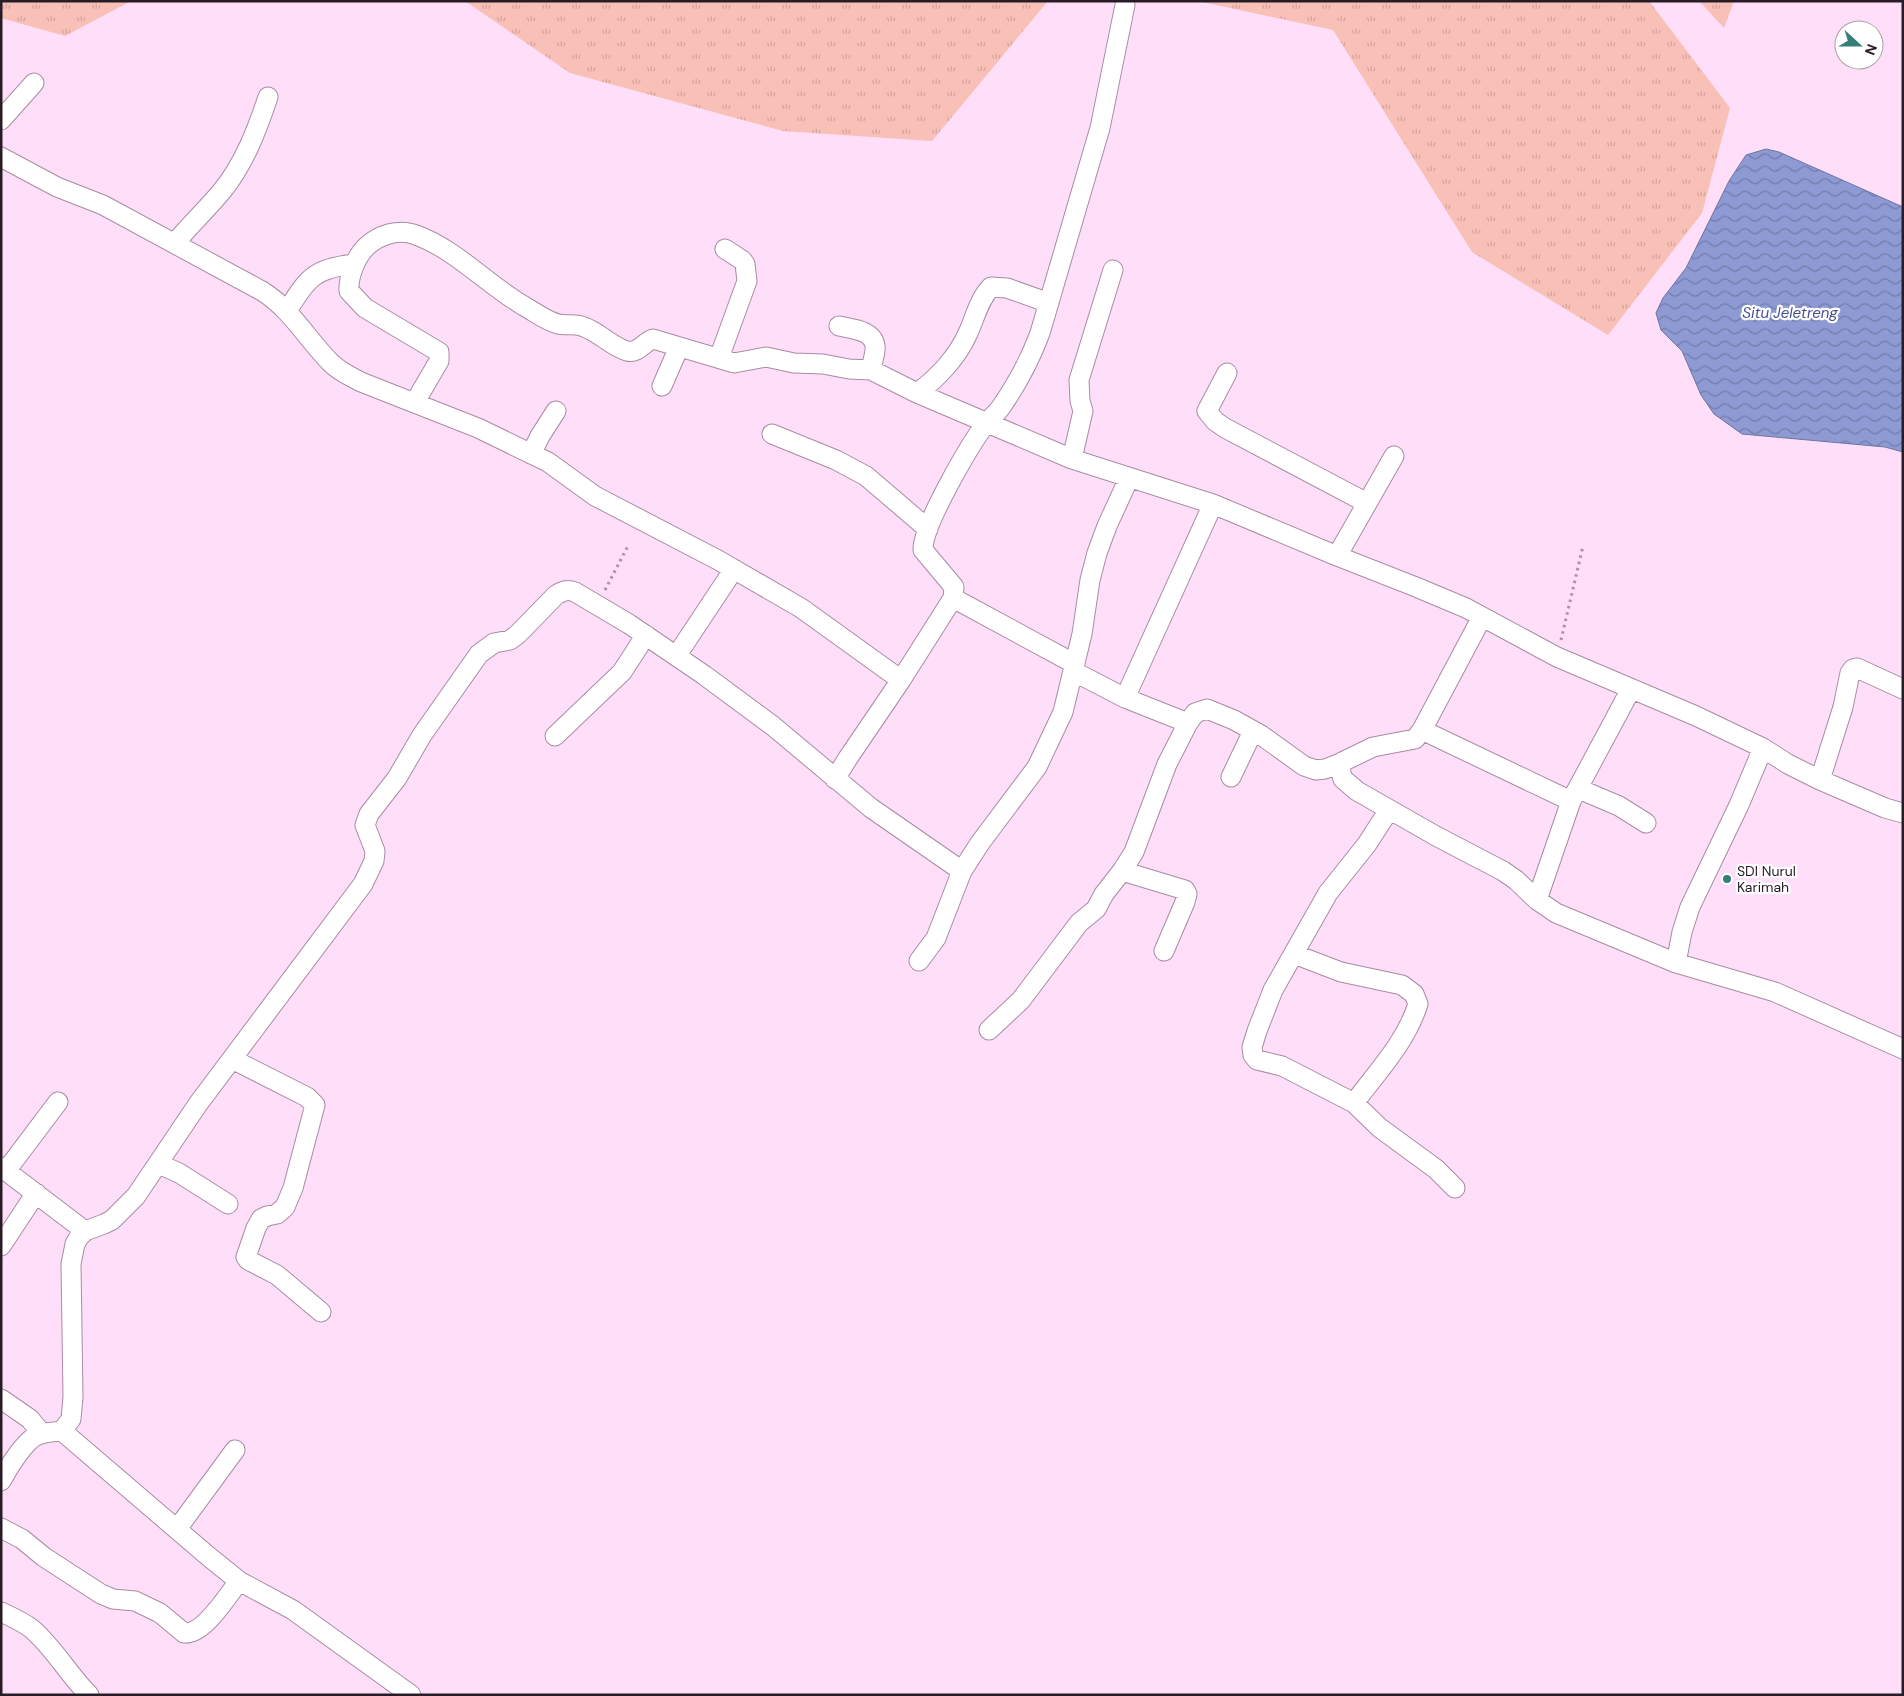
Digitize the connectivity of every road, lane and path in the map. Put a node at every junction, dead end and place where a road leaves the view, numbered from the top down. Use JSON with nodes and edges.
{"nodes":[{"id":1,"x":1125,"y":6,"type":"dead end"},
{"id":2,"x":34,"y":83,"type":"dead end"},
{"id":3,"x":268,"y":97,"type":"dead end"},
{"id":4,"x":1,"y":120,"type":"edge"},
{"id":5,"x":1,"y":157,"type":"edge"},
{"id":6,"x":175,"y":243,"type":"junction"},
{"id":7,"x":725,"y":249,"type":"dead end"},
{"id":8,"x":355,"y":264,"type":"junction"},
{"id":9,"x":1113,"y":270,"type":"dead end"},
{"id":10,"x":1049,"y":303,"type":"junction"},
{"id":11,"x":287,"y":311,"type":"junction"},
{"id":12,"x":839,"y":326,"type":"dead end"},
{"id":13,"x":679,"y":346,"type":"junction"},
{"id":14,"x":719,"y":358,"type":"junction"},
{"id":15,"x":871,"y":370,"type":"junction"},
{"id":16,"x":1227,"y":373,"type":"dead end"},
{"id":17,"x":662,"y":386,"type":"dead end"},
{"id":18,"x":918,"y":393,"type":"junction"},
{"id":19,"x":415,"y":402,"type":"junction"},
{"id":20,"x":556,"y":410,"type":"dead end"},
{"id":21,"x":987,"y":422,"type":"junction"},
{"id":22,"x":772,"y":434,"type":"dead end"},
{"id":23,"x":531,"y":454,"type":"junction"},
{"id":24,"x":1394,"y":456,"type":"dead end"},
{"id":25,"x":1072,"y":459,"type":"junction"},
{"id":26,"x":1129,"y":478,"type":"junction"},
{"id":27,"x":1367,"y":503,"type":"junction"},
{"id":28,"x":1213,"y":504,"type":"junction"},
{"id":29,"x":928,"y":530,"type":"junction"},
{"id":30,"x":629,"y":544,"type":"dead end"},
{"id":31,"x":1583,"y":546,"type":"dead end"},
{"id":32,"x":1338,"y":556,"type":"junction"},
{"id":33,"x":734,"y":569,"type":"junction"},
{"id":34,"x":953,"y":598,"type":"junction"},
{"id":35,"x":597,"y":605,"type":"junction"},
{"id":36,"x":1482,"y":617,"type":"junction"},
{"id":37,"x":646,"y":636,"type":"junction"},
{"id":38,"x":677,"y":655,"type":"junction"},
{"id":39,"x":1557,"y":656,"type":"junction"},
{"id":40,"x":1074,"y":668,"type":"junction"},
{"id":41,"x":901,"y":680,"type":"junction"},
{"id":42,"x":1631,"y":689,"type":"junction"},
{"id":43,"x":1903,"y":690,"type":"edge"},
{"id":44,"x":1125,"y":698,"type":"junction"},
{"id":45,"x":1188,"y":723,"type":"junction"},
{"id":46,"x":1422,"y":730,"type":"junction"},
{"id":47,"x":1253,"y":731,"type":"junction"},
{"id":48,"x":555,"y":736,"type":"dead end"},
{"id":49,"x":1764,"y":748,"type":"junction"},
{"id":50,"x":1338,"y":764,"type":"junction"},
{"id":51,"x":1231,"y":777,"type":"dead end"},
{"id":52,"x":835,"y":780,"type":"junction"},
{"id":53,"x":1820,"y":780,"type":"junction"},
{"id":54,"x":1575,"y":795,"type":"junction"},
{"id":55,"x":1389,"y":810,"type":"junction"},
{"id":56,"x":1903,"y":813,"type":"edge"},
{"id":57,"x":1646,"y":823,"type":"dead end"},
{"id":58,"x":962,"y":871,"type":"junction"},
{"id":59,"x":1122,"y":871,"type":"junction"},
{"id":60,"x":1537,"y":900,"type":"junction"},
{"id":61,"x":1164,"y":951,"type":"dead end"},
{"id":62,"x":1294,"y":954,"type":"junction"},
{"id":63,"x":919,"y":960,"type":"dead end"},
{"id":64,"x":1676,"y":963,"type":"junction"},
{"id":65,"x":989,"y":1030,"type":"dead end"},
{"id":66,"x":1903,"y":1049,"type":"edge"},
{"id":67,"x":232,"y":1060,"type":"junction"},
{"id":68,"x":58,"y":1102,"type":"dead end"},
{"id":69,"x":1354,"y":1103,"type":"junction"},
{"id":70,"x":159,"y":1164,"type":"junction"},
{"id":71,"x":4,"y":1169,"type":"edge"},
{"id":72,"x":1455,"y":1188,"type":"dead end"},
{"id":73,"x":36,"y":1193,"type":"junction"},
{"id":74,"x":228,"y":1204,"type":"dead end"},
{"id":75,"x":85,"y":1231,"type":"junction"},
{"id":76,"x":1,"y":1246,"type":"edge"},
{"id":77,"x":321,"y":1312,"type":"dead end"},
{"id":78,"x":1,"y":1399,"type":"edge"},
{"id":79,"x":62,"y":1431,"type":"junction"},
{"id":80,"x":42,"y":1434,"type":"junction"},
{"id":81,"x":235,"y":1450,"type":"dead end"},
{"id":82,"x":1,"y":1481,"type":"edge"},
{"id":83,"x":1,"y":1528,"type":"edge"},
{"id":84,"x":177,"y":1529,"type":"junction"},
{"id":85,"x":239,"y":1581,"type":"junction"},
{"id":86,"x":1,"y":1612,"type":"edge"},
{"id":87,"x":89,"y":1695,"type":"edge"},
{"id":88,"x":411,"y":1695,"type":"edge"}],
"edges":[{"from":1,"to":10,"type":"street"},
{"from":2,"to":4,"type":"street"},
{"from":3,"to":6,"type":"street"},
{"from":5,"to":6,"type":"street"},
{"from":6,"to":11,"type":"street"},
{"from":7,"to":14,"type":"street"},
{"from":8,"to":11,"type":"street"},
{"from":8,"to":13,"type":"street"},
{"from":8,"to":19,"type":"street"},
{"from":9,"to":25,"type":"street"},
{"from":10,"to":18,"type":"street"},
{"from":10,"to":21,"type":"street"},
{"from":11,"to":19,"type":"street"},
{"from":12,"to":15,"type":"street"},
{"from":13,"to":14,"type":"street"},
{"from":13,"to":17,"type":"street"},
{"from":14,"to":15,"type":"street"},
{"from":15,"to":18,"type":"street"},
{"from":16,"to":27,"type":"street"},
{"from":18,"to":21,"type":"street"},
{"from":19,"to":23,"type":"street"},
{"from":20,"to":23,"type":"street"},
{"from":21,"to":25,"type":"street"},
{"from":21,"to":29,"type":"street"},
{"from":22,"to":29,"type":"street"},
{"from":23,"to":33,"type":"street"},
{"from":24,"to":27,"type":"street"},
{"from":25,"to":26,"type":"street"},
{"from":26,"to":28,"type":"street"},
{"from":26,"to":40,"type":"street"},
{"from":27,"to":32,"type":"street"},
{"from":28,"to":32,"type":"street"},
{"from":28,"to":44,"type":"street"},
{"from":29,"to":34,"type":"street"},
{"from":30,"to":35,"type":"path"},
{"from":31,"to":39,"type":"path"},
{"from":32,"to":36,"type":"street"},
{"from":33,"to":38,"type":"street"},
{"from":33,"to":41,"type":"street"},
{"from":34,"to":40,"type":"street"},
{"from":34,"to":41,"type":"street"},
{"from":35,"to":37,"type":"street"},
{"from":35,"to":67,"type":"street"},
{"from":36,"to":39,"type":"street"},
{"from":36,"to":46,"type":"street"},
{"from":37,"to":38,"type":"street"},
{"from":37,"to":48,"type":"street"},
{"from":38,"to":52,"type":"street"},
{"from":39,"to":42,"type":"street"},
{"from":40,"to":44,"type":"street"},
{"from":40,"to":58,"type":"street"},
{"from":41,"to":52,"type":"street"},
{"from":42,"to":49,"type":"street"},
{"from":42,"to":54,"type":"street"},
{"from":43,"to":53,"type":"street"},
{"from":44,"to":45,"type":"street"},
{"from":45,"to":47,"type":"street"},
{"from":45,"to":59,"type":"street"},
{"from":46,"to":50,"type":"street"},
{"from":46,"to":54,"type":"street"},
{"from":47,"to":50,"type":"street"},
{"from":47,"to":51,"type":"street"},
{"from":49,"to":53,"type":"street"},
{"from":49,"to":64,"type":"street"},
{"from":50,"to":55,"type":"street"},
{"from":52,"to":58,"type":"street"},
{"from":53,"to":56,"type":"street"},
{"from":54,"to":57,"type":"street"},
{"from":54,"to":60,"type":"street"},
{"from":55,"to":60,"type":"street"},
{"from":55,"to":62,"type":"street"},
{"from":58,"to":63,"type":"street"},
{"from":59,"to":61,"type":"street"},
{"from":59,"to":65,"type":"street"},
{"from":60,"to":64,"type":"street"},
{"from":62,"to":69,"type":"street"},
{"from":62,"to":69,"type":"street"},
{"from":64,"to":66,"type":"street"},
{"from":67,"to":70,"type":"street"},
{"from":67,"to":77,"type":"street"},
{"from":68,"to":71,"type":"street"},
{"from":69,"to":72,"type":"street"},
{"from":70,"to":74,"type":"street"},
{"from":70,"to":75,"type":"street"},
{"from":71,"to":73,"type":"street"},
{"from":73,"to":75,"type":"street"},
{"from":73,"to":76,"type":"street"},
{"from":75,"to":79,"type":"street"},
{"from":78,"to":80,"type":"street"},
{"from":79,"to":80,"type":"street"},
{"from":79,"to":84,"type":"street"},
{"from":80,"to":82,"type":"street"},
{"from":81,"to":84,"type":"street"},
{"from":83,"to":85,"type":"street"},
{"from":84,"to":85,"type":"street"},
{"from":85,"to":88,"type":"street"},
{"from":86,"to":87,"type":"street"}]}
